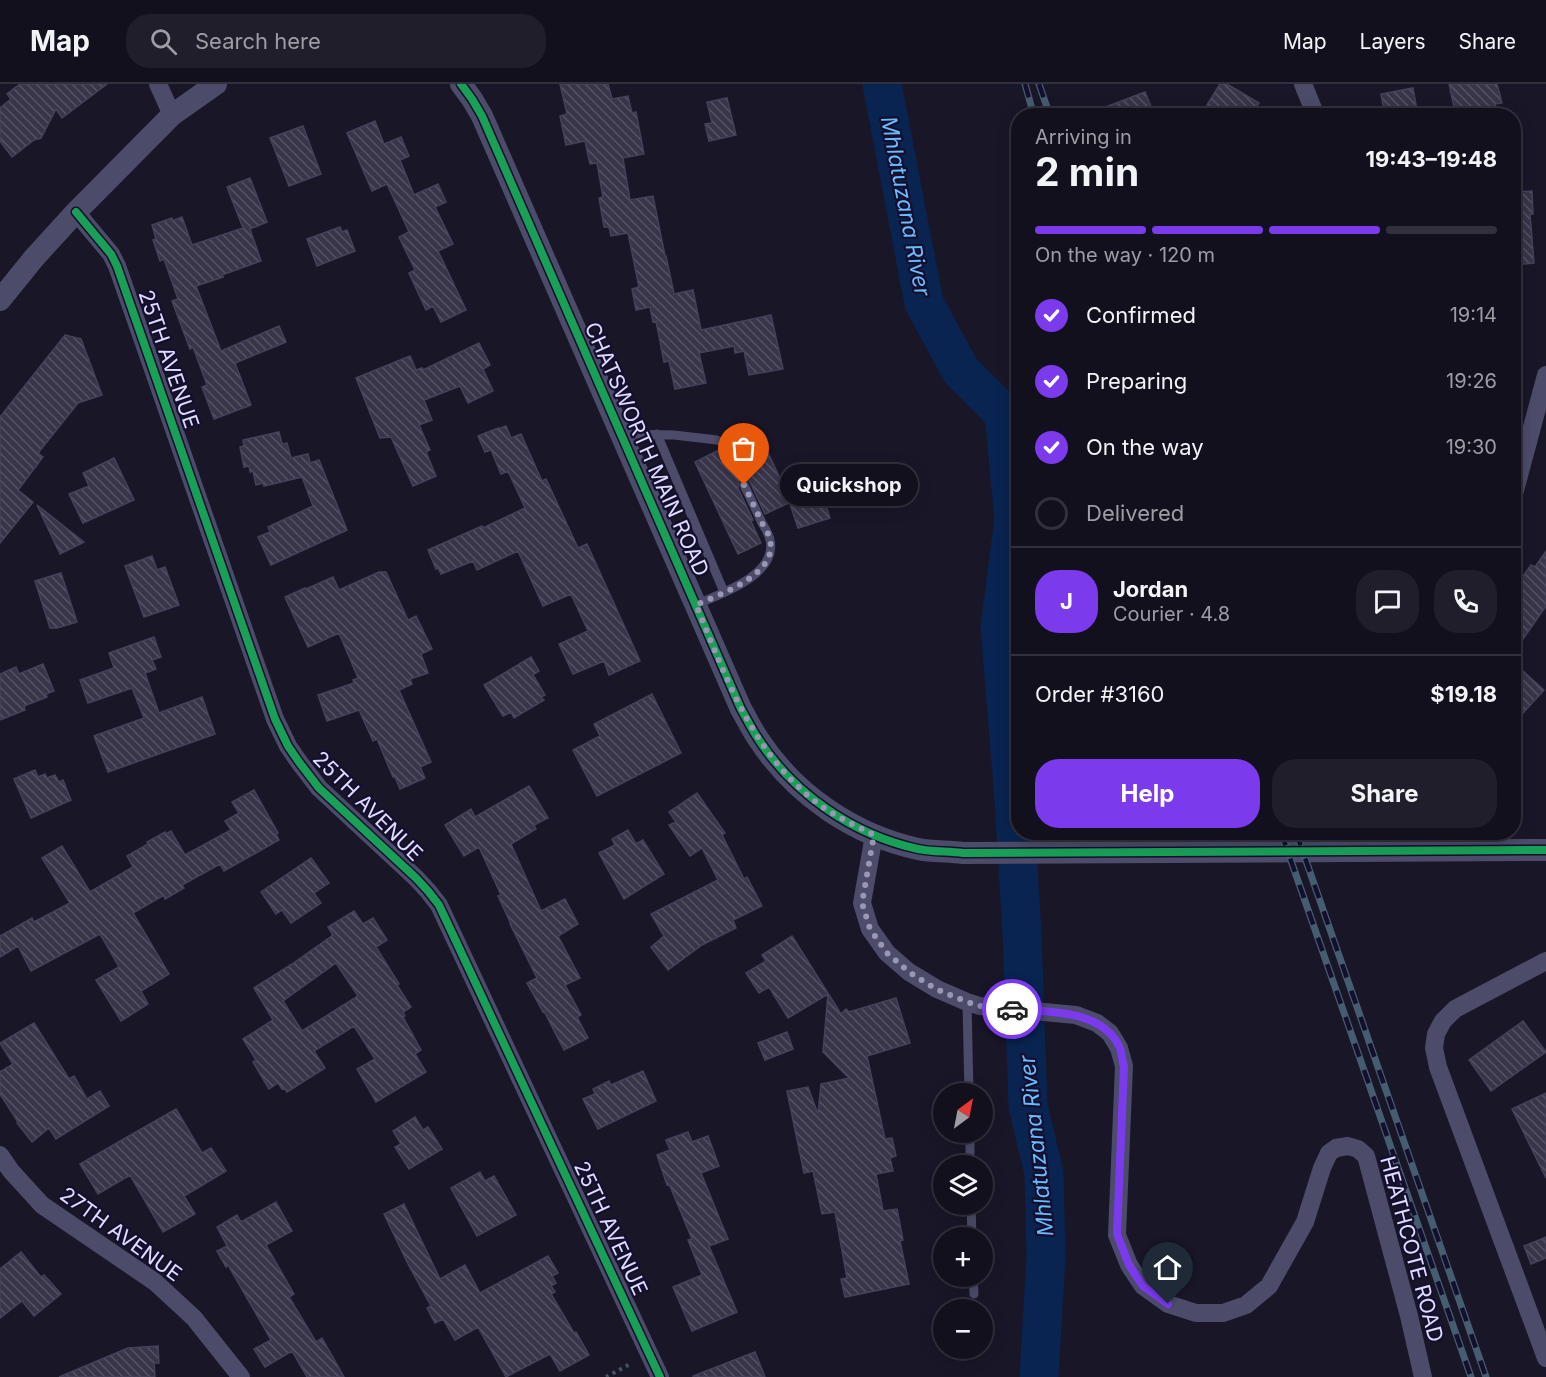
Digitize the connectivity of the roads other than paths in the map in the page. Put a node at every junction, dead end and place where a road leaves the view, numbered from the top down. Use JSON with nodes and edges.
{"nodes":[{"id":1,"x":159,"y":84,"type":"edge"},
{"id":2,"x":216,"y":84,"type":"edge"},
{"id":3,"x":461,"y":84,"type":"edge"},
{"id":4,"x":1303,"y":84,"type":"edge"},
{"id":5,"x":1313,"y":108,"type":"edge"},
{"id":6,"x":172,"y":115,"type":"junction"},
{"id":7,"x":76,"y":212,"type":"junction"},
{"id":8,"x":0,"y":300,"type":"edge"},
{"id":9,"x":1546,"y":375,"type":"edge"},
{"id":10,"x":620,"y":434,"type":"junction"},
{"id":11,"x":657,"y":434,"type":"junction"},
{"id":12,"x":732,"y":455,"type":"dead end"},
{"id":13,"x":1521,"y":468,"type":"edge"},
{"id":14,"x":744,"y":485,"type":"dead end"},
{"id":15,"x":724,"y":592,"type":"junction"},
{"id":16,"x":696,"y":605,"type":"junction"},
{"id":17,"x":874,"y":835,"type":"junction"},
{"id":18,"x":1546,"y":850,"type":"edge"},
{"id":19,"x":1546,"y":961,"type":"edge"},
{"id":20,"x":973,"y":1004,"type":"junction"},
{"id":21,"x":969,"y":1083,"type":"edge"},
{"id":22,"x":0,"y":1155,"type":"edge"},
{"id":23,"x":974,"y":1287,"type":"edge"},
{"id":24,"x":974,"y":1294,"type":"dead end"},
{"id":25,"x":1543,"y":1339,"type":"edge"},
{"id":26,"x":1546,"y":1358,"type":"edge"},
{"id":27,"x":241,"y":1377,"type":"edge"},
{"id":28,"x":660,"y":1377,"type":"edge"},
{"id":29,"x":1423,"y":1377,"type":"edge"}],
"edges":[{"from":1,"to":6,"type":"street"},
{"from":2,"to":6,"type":"street"},
{"from":3,"to":10,"type":"street","name":"CHATSWORTH MAIN ROAD"},
{"from":4,"to":5,"type":"street"},
{"from":6,"to":7,"type":"street"},
{"from":7,"to":8,"type":"street"},
{"from":7,"to":28,"type":"street","name":"25TH AVENUE"},
{"from":9,"to":13,"type":"street"},
{"from":10,"to":11,"type":"lane"},
{"from":10,"to":16,"type":"street","name":"CHATSWORTH MAIN ROAD"},
{"from":11,"to":12,"type":"lane"},
{"from":11,"to":15,"type":"lane"},
{"from":14,"to":15,"type":"lane"},
{"from":15,"to":16,"type":"lane"},
{"from":16,"to":17,"type":"street","name":"CHATSWORTH MAIN ROAD"},
{"from":17,"to":18,"type":"street","name":"CHATSWORTH MAIN ROAD"},
{"from":17,"to":20,"type":"street","name":"HEATHCOTE ROAD"},
{"from":19,"to":25,"type":"street"},
{"from":20,"to":21,"type":"lane"},
{"from":20,"to":29,"type":"street","name":"HEATHCOTE ROAD"},
{"from":22,"to":27,"type":"street","name":"27TH AVENUE"},
{"from":23,"to":24,"type":"lane"},
{"from":25,"to":26,"type":"street"}]}
